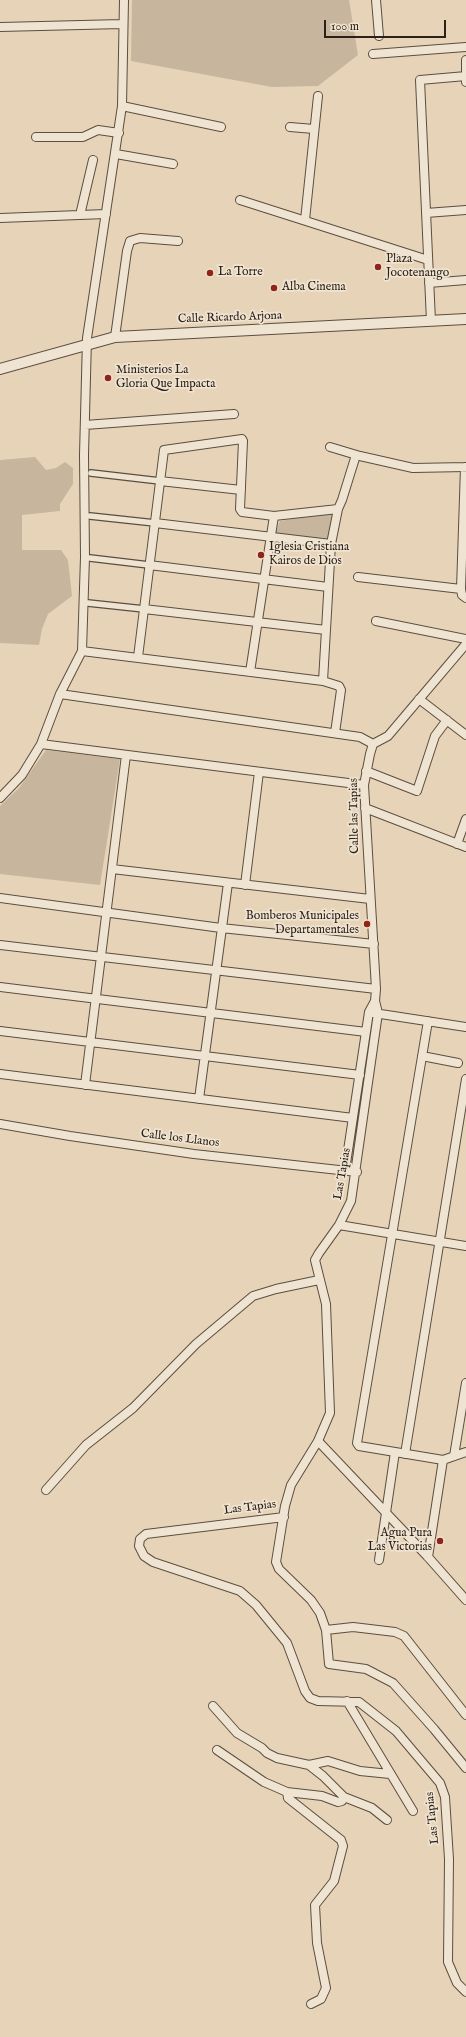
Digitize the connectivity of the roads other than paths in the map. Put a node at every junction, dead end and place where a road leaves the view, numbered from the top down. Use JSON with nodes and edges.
{"nodes":[{"id":1,"x":124,"y":0,"type":"edge"},
{"id":2,"x":376,"y":0,"type":"edge"},
{"id":3,"x":122,"y":24,"type":"junction"},
{"id":4,"x":0,"y":27,"type":"edge"},
{"id":5,"x":380,"y":36,"type":"dead end"},
{"id":6,"x":466,"y":47,"type":"edge"},
{"id":7,"x":373,"y":54,"type":"dead end"},
{"id":8,"x":466,"y":68,"type":"edge"},
{"id":9,"x":466,"y":82,"type":"edge"},
{"id":10,"x":318,"y":96,"type":"dead end"},
{"id":11,"x":122,"y":106,"type":"junction"},
{"id":12,"x":221,"y":127,"type":"dead end"},
{"id":13,"x":290,"y":127,"type":"dead end"},
{"id":14,"x":314,"y":130,"type":"junction"},
{"id":15,"x":119,"y":133,"type":"junction"},
{"id":16,"x":36,"y":137,"type":"dead end"},
{"id":17,"x":116,"y":154,"type":"junction"},
{"id":18,"x":93,"y":160,"type":"dead end"},
{"id":19,"x":173,"y":164,"type":"dead end"},
{"id":20,"x":240,"y":200,"type":"dead end"},
{"id":21,"x":466,"y":210,"type":"edge"},
{"id":22,"x":426,"y":213,"type":"junction"},
{"id":23,"x":106,"y":214,"type":"junction"},
{"id":24,"x":80,"y":216,"type":"junction"},
{"id":25,"x":0,"y":218,"type":"edge"},
{"id":26,"x":305,"y":220,"type":"junction"},
{"id":27,"x":178,"y":241,"type":"dead end"},
{"id":28,"x":428,"y":260,"type":"junction"},
{"id":29,"x":466,"y":280,"type":"edge"},
{"id":30,"x":429,"y":283,"type":"junction"},
{"id":31,"x":466,"y":319,"type":"edge"},
{"id":32,"x":431,"y":321,"type":"junction"},
{"id":33,"x":115,"y":337,"type":"junction"},
{"id":34,"x":87,"y":344,"type":"junction"},
{"id":35,"x":0,"y":369,"type":"edge"},
{"id":36,"x":234,"y":414,"type":"dead end"},
{"id":37,"x":85,"y":425,"type":"junction"},
{"id":38,"x":330,"y":447,"type":"dead end"},
{"id":39,"x":356,"y":455,"type":"junction"},
{"id":40,"x":465,"y":467,"type":"edge"},
{"id":41,"x":91,"y":473,"type":"dead end"},
{"id":42,"x":160,"y":481,"type":"junction"},
{"id":43,"x":241,"y":490,"type":"junction"},
{"id":44,"x":338,"y":509,"type":"junction"},
{"id":45,"x":90,"y":516,"type":"dead end"},
{"id":46,"x":274,"y":516,"type":"junction"},
{"id":47,"x":155,"y":524,"type":"junction"},
{"id":48,"x":271,"y":537,"type":"junction"},
{"id":49,"x":331,"y":544,"type":"junction"},
{"id":50,"x":90,"y":558,"type":"dead end"},
{"id":51,"x":149,"y":565,"type":"junction"},
{"id":52,"x":358,"y":577,"type":"dead end"},
{"id":53,"x":264,"y":579,"type":"junction"},
{"id":54,"x":328,"y":587,"type":"junction"},
{"id":55,"x":461,"y":589,"type":"junction"},
{"id":56,"x":466,"y":598,"type":"edge"},
{"id":57,"x":88,"y":603,"type":"dead end"},
{"id":58,"x":144,"y":610,"type":"junction"},
{"id":59,"x":376,"y":621,"type":"dead end"},
{"id":60,"x":258,"y":623,"type":"junction"},
{"id":61,"x":326,"y":630,"type":"junction"},
{"id":62,"x":466,"y":639,"type":"edge"},
{"id":63,"x":466,"y":644,"type":"edge"},
{"id":64,"x":82,"y":651,"type":"junction"},
{"id":65,"x":138,"y":657,"type":"junction"},
{"id":66,"x":250,"y":672,"type":"junction"},
{"id":67,"x":323,"y":682,"type":"junction"},
{"id":68,"x":60,"y":694,"type":"junction"},
{"id":69,"x":419,"y":699,"type":"junction"},
{"id":70,"x":446,"y":720,"type":"junction"},
{"id":71,"x":335,"y":733,"type":"junction"},
{"id":72,"x":466,"y":735,"type":"edge"},
{"id":73,"x":41,"y":744,"type":"junction"},
{"id":74,"x":373,"y":744,"type":"junction"},
{"id":75,"x":126,"y":755,"type":"junction"},
{"id":76,"x":366,"y":771,"type":"junction"},
{"id":77,"x":259,"y":772,"type":"junction"},
{"id":78,"x":364,"y":786,"type":"junction"},
{"id":79,"x":0,"y":798,"type":"edge"},
{"id":80,"x":365,"y":808,"type":"junction"},
{"id":81,"x":466,"y":819,"type":"edge"},
{"id":82,"x":457,"y":844,"type":"junction"},
{"id":83,"x":466,"y":847,"type":"edge"},
{"id":84,"x":112,"y":869,"type":"junction"},
{"id":85,"x":228,"y":883,"type":"junction"},
{"id":86,"x":245,"y":885,"type":"junction"},
{"id":87,"x":0,"y":898,"type":"edge"},
{"id":88,"x":370,"y":899,"type":"junction"},
{"id":89,"x":105,"y":914,"type":"junction"},
{"id":90,"x":221,"y":928,"type":"junction"},
{"id":91,"x":374,"y":944,"type":"junction"},
{"id":92,"x":0,"y":945,"type":"edge"},
{"id":93,"x":101,"y":955,"type":"junction"},
{"id":94,"x":216,"y":969,"type":"junction"},
{"id":95,"x":0,"y":987,"type":"edge"},
{"id":96,"x":376,"y":989,"type":"junction"},
{"id":97,"x":95,"y":999,"type":"junction"},
{"id":98,"x":374,"y":1001,"type":"junction"},
{"id":99,"x":369,"y":1012,"type":"junction"},
{"id":100,"x":378,"y":1013,"type":"junction"},
{"id":101,"x":210,"y":1014,"type":"junction"},
{"id":102,"x":428,"y":1021,"type":"junction"},
{"id":103,"x":466,"y":1027,"type":"edge"},
{"id":104,"x":0,"y":1031,"type":"edge"},
{"id":105,"x":366,"y":1032,"type":"junction"},
{"id":106,"x":90,"y":1042,"type":"junction"},
{"id":107,"x":205,"y":1056,"type":"junction"},
{"id":108,"x":422,"y":1056,"type":"junction"},
{"id":109,"x":458,"y":1063,"type":"dead end"},
{"id":110,"x":0,"y":1074,"type":"edge"},
{"id":111,"x":360,"y":1075,"type":"junction"},
{"id":112,"x":466,"y":1079,"type":"edge"},
{"id":113,"x":84,"y":1085,"type":"junction"},
{"id":114,"x":199,"y":1099,"type":"junction"},
{"id":115,"x":353,"y":1118,"type":"junction"},
{"id":116,"x":0,"y":1124,"type":"edge"},
{"id":117,"x":345,"y":1170,"type":"junction"},
{"id":118,"x":357,"y":1172,"type":"junction"},
{"id":119,"x":339,"y":1225,"type":"junction"},
{"id":120,"x":393,"y":1234,"type":"junction"},
{"id":121,"x":440,"y":1242,"type":"junction"},
{"id":122,"x":466,"y":1246,"type":"edge"},
{"id":123,"x":319,"y":1280,"type":"junction"},
{"id":124,"x":466,"y":1383,"type":"edge"},
{"id":125,"x":318,"y":1441,"type":"junction"},
{"id":126,"x":395,"y":1452,"type":"junction"},
{"id":127,"x":466,"y":1452,"type":"edge"},
{"id":128,"x":405,"y":1454,"type":"junction"},
{"id":129,"x":454,"y":1456,"type":"junction"},
{"id":130,"x":443,"y":1460,"type":"junction"},
{"id":131,"x":46,"y":1490,"type":"dead end"},
{"id":132,"x":387,"y":1514,"type":"junction"},
{"id":133,"x":284,"y":1517,"type":"junction"},
{"id":134,"x":428,"y":1557,"type":"junction"},
{"id":135,"x":379,"y":1560,"type":"dead end"},
{"id":136,"x":466,"y":1600,"type":"edge"},
{"id":137,"x":326,"y":1630,"type":"junction"},
{"id":138,"x":347,"y":1701,"type":"junction"},
{"id":139,"x":213,"y":1706,"type":"dead end"},
{"id":140,"x":466,"y":1715,"type":"edge"},
{"id":141,"x":217,"y":1750,"type":"dead end"},
{"id":142,"x":309,"y":1765,"type":"junction"},
{"id":143,"x":466,"y":1768,"type":"edge"},
{"id":144,"x":390,"y":1774,"type":"junction"},
{"id":145,"x":287,"y":1792,"type":"junction"},
{"id":146,"x":344,"y":1797,"type":"junction"},
{"id":147,"x":414,"y":1811,"type":"dead end"},
{"id":148,"x":388,"y":1820,"type":"dead end"},
{"id":149,"x":466,"y":1992,"type":"edge"},
{"id":150,"x":311,"y":2004,"type":"dead end"}],
"edges":[{"from":1,"to":3,"type":"street"},
{"from":2,"to":5,"type":"street"},
{"from":3,"to":4,"type":"street"},
{"from":3,"to":11,"type":"street"},
{"from":6,"to":7,"type":"street"},
{"from":8,"to":9,"type":"street"},
{"from":8,"to":22,"type":"street"},
{"from":10,"to":14,"type":"street"},
{"from":11,"to":12,"type":"street"},
{"from":11,"to":15,"type":"street"},
{"from":13,"to":14,"type":"street"},
{"from":14,"to":26,"type":"street"},
{"from":15,"to":16,"type":"street"},
{"from":15,"to":17,"type":"street"},
{"from":17,"to":19,"type":"street"},
{"from":17,"to":23,"type":"street"},
{"from":18,"to":24,"type":"street"},
{"from":20,"to":26,"type":"street"},
{"from":21,"to":22,"type":"street"},
{"from":22,"to":28,"type":"street"},
{"from":23,"to":24,"type":"street"},
{"from":23,"to":34,"type":"street"},
{"from":24,"to":25,"type":"street"},
{"from":26,"to":28,"type":"street"},
{"from":27,"to":33,"type":"street"},
{"from":28,"to":30,"type":"street"},
{"from":29,"to":30,"type":"street"},
{"from":30,"to":32,"type":"street"},
{"from":31,"to":32,"type":"street","name":"Calle Ricardo Arjona"},
{"from":32,"to":33,"type":"street","name":"Calle Ricardo Arjona"},
{"from":33,"to":34,"type":"street","name":"Calle Ricardo Arjona"},
{"from":34,"to":35,"type":"street","name":"Calle Ricardo Arjona"},
{"from":34,"to":37,"type":"street"},
{"from":36,"to":37,"type":"street"},
{"from":37,"to":64,"type":"street"},
{"from":38,"to":39,"type":"street"},
{"from":39,"to":40,"type":"street"},
{"from":39,"to":44,"type":"street"},
{"from":40,"to":55,"type":"street"},
{"from":41,"to":42,"type":"street"},
{"from":42,"to":43,"type":"street"},
{"from":42,"to":43,"type":"street"},
{"from":42,"to":47,"type":"street"},
{"from":43,"to":46,"type":"street"},
{"from":44,"to":46,"type":"street"},
{"from":44,"to":49,"type":"street"},
{"from":45,"to":47,"type":"street"},
{"from":46,"to":48,"type":"street"},
{"from":47,"to":48,"type":"street"},
{"from":47,"to":51,"type":"street"},
{"from":48,"to":49,"type":"street"},
{"from":48,"to":53,"type":"street"},
{"from":49,"to":54,"type":"street"},
{"from":50,"to":51,"type":"street"},
{"from":51,"to":53,"type":"street"},
{"from":51,"to":58,"type":"street"},
{"from":52,"to":55,"type":"street"},
{"from":53,"to":54,"type":"street"},
{"from":53,"to":60,"type":"street"},
{"from":54,"to":61,"type":"street"},
{"from":55,"to":56,"type":"street"},
{"from":57,"to":58,"type":"street"},
{"from":58,"to":60,"type":"street"},
{"from":58,"to":65,"type":"street"},
{"from":59,"to":62,"type":"street"},
{"from":60,"to":61,"type":"street"},
{"from":60,"to":66,"type":"street"},
{"from":61,"to":67,"type":"street"},
{"from":63,"to":69,"type":"street"},
{"from":64,"to":65,"type":"street"},
{"from":64,"to":68,"type":"street"},
{"from":65,"to":66,"type":"street"},
{"from":66,"to":67,"type":"street"},
{"from":67,"to":71,"type":"street"},
{"from":68,"to":71,"type":"street"},
{"from":68,"to":73,"type":"street"},
{"from":69,"to":70,"type":"street"},
{"from":69,"to":74,"type":"street"},
{"from":70,"to":72,"type":"street"},
{"from":70,"to":76,"type":"street"},
{"from":71,"to":74,"type":"street"},
{"from":73,"to":75,"type":"street"},
{"from":73,"to":79,"type":"street"},
{"from":74,"to":76,"type":"street","name":"Calle las Tapias"},
{"from":75,"to":77,"type":"street"},
{"from":75,"to":84,"type":"street"},
{"from":76,"to":78,"type":"street","name":"Calle las Tapias"},
{"from":77,"to":78,"type":"street"},
{"from":77,"to":86,"type":"street"},
{"from":78,"to":80,"type":"street","name":"Calle las Tapias"},
{"from":80,"to":82,"type":"street"},
{"from":80,"to":88,"type":"street","name":"Calle las Tapias"},
{"from":81,"to":82,"type":"street"},
{"from":82,"to":83,"type":"street"},
{"from":84,"to":85,"type":"street"},
{"from":84,"to":89,"type":"street"},
{"from":85,"to":86,"type":"street"},
{"from":85,"to":90,"type":"street"},
{"from":86,"to":88,"type":"street"},
{"from":87,"to":89,"type":"street"},
{"from":88,"to":91,"type":"street","name":"Calle las Tapias"},
{"from":89,"to":90,"type":"street"},
{"from":89,"to":93,"type":"street"},
{"from":90,"to":91,"type":"street"},
{"from":90,"to":94,"type":"street"},
{"from":91,"to":96,"type":"street","name":"Calle las Tapias"},
{"from":92,"to":93,"type":"street"},
{"from":93,"to":94,"type":"street"},
{"from":93,"to":97,"type":"street"},
{"from":94,"to":96,"type":"street"},
{"from":94,"to":101,"type":"street"},
{"from":95,"to":97,"type":"street"},
{"from":96,"to":98,"type":"street","name":"Calle las Tapias"},
{"from":97,"to":101,"type":"street"},
{"from":97,"to":106,"type":"street"},
{"from":98,"to":99,"type":"street","name":"Las Tapias"},
{"from":98,"to":100,"type":"street","name":"Las Tapias"},
{"from":99,"to":100,"type":"street"},
{"from":99,"to":105,"type":"street","name":"Las Tapias"},
{"from":100,"to":102,"type":"street"},
{"from":100,"to":118,"type":"street","name":"Las Tapias"},
{"from":101,"to":105,"type":"street"},
{"from":101,"to":107,"type":"street"},
{"from":102,"to":103,"type":"street"},
{"from":102,"to":108,"type":"street"},
{"from":104,"to":106,"type":"street"},
{"from":105,"to":111,"type":"street","name":"Las Tapias"},
{"from":106,"to":107,"type":"street"},
{"from":106,"to":113,"type":"street"},
{"from":107,"to":111,"type":"street"},
{"from":107,"to":114,"type":"street"},
{"from":108,"to":109,"type":"street"},
{"from":108,"to":120,"type":"street"},
{"from":110,"to":113,"type":"street"},
{"from":111,"to":115,"type":"street","name":"Las Tapias"},
{"from":112,"to":121,"type":"street"},
{"from":113,"to":114,"type":"street"},
{"from":114,"to":115,"type":"street"},
{"from":115,"to":117,"type":"street","name":"Las Tapias"},
{"from":116,"to":117,"type":"street","name":"Calle los Llanos"},
{"from":117,"to":118,"type":"street","name":"Calle los Llanos"},
{"from":118,"to":119,"type":"street","name":"Las Tapias"},
{"from":119,"to":120,"type":"street"},
{"from":119,"to":123,"type":"street","name":"Las Tapias"},
{"from":120,"to":121,"type":"street"},
{"from":120,"to":126,"type":"street"},
{"from":121,"to":122,"type":"street"},
{"from":121,"to":128,"type":"street"},
{"from":123,"to":125,"type":"street","name":"Las Tapias"},
{"from":123,"to":131,"type":"street"},
{"from":124,"to":129,"type":"street"},
{"from":125,"to":132,"type":"street"},
{"from":125,"to":133,"type":"street","name":"Las Tapias"},
{"from":126,"to":128,"type":"street"},
{"from":126,"to":132,"type":"street"},
{"from":127,"to":129,"type":"street"},
{"from":128,"to":130,"type":"street"},
{"from":129,"to":130,"type":"street"},
{"from":130,"to":134,"type":"street"},
{"from":132,"to":134,"type":"street"},
{"from":132,"to":135,"type":"street"},
{"from":133,"to":137,"type":"street"},
{"from":133,"to":138,"type":"street","name":"Las Tapias"},
{"from":134,"to":136,"type":"street"},
{"from":137,"to":140,"type":"street"},
{"from":137,"to":143,"type":"street"},
{"from":138,"to":144,"type":"street"},
{"from":138,"to":149,"type":"street","name":"Las Tapias"},
{"from":139,"to":142,"type":"street"},
{"from":141,"to":145,"type":"street"},
{"from":142,"to":144,"type":"street"},
{"from":142,"to":146,"type":"street"},
{"from":144,"to":147,"type":"street"},
{"from":145,"to":146,"type":"street"},
{"from":145,"to":150,"type":"street"},
{"from":146,"to":148,"type":"street"}]}
